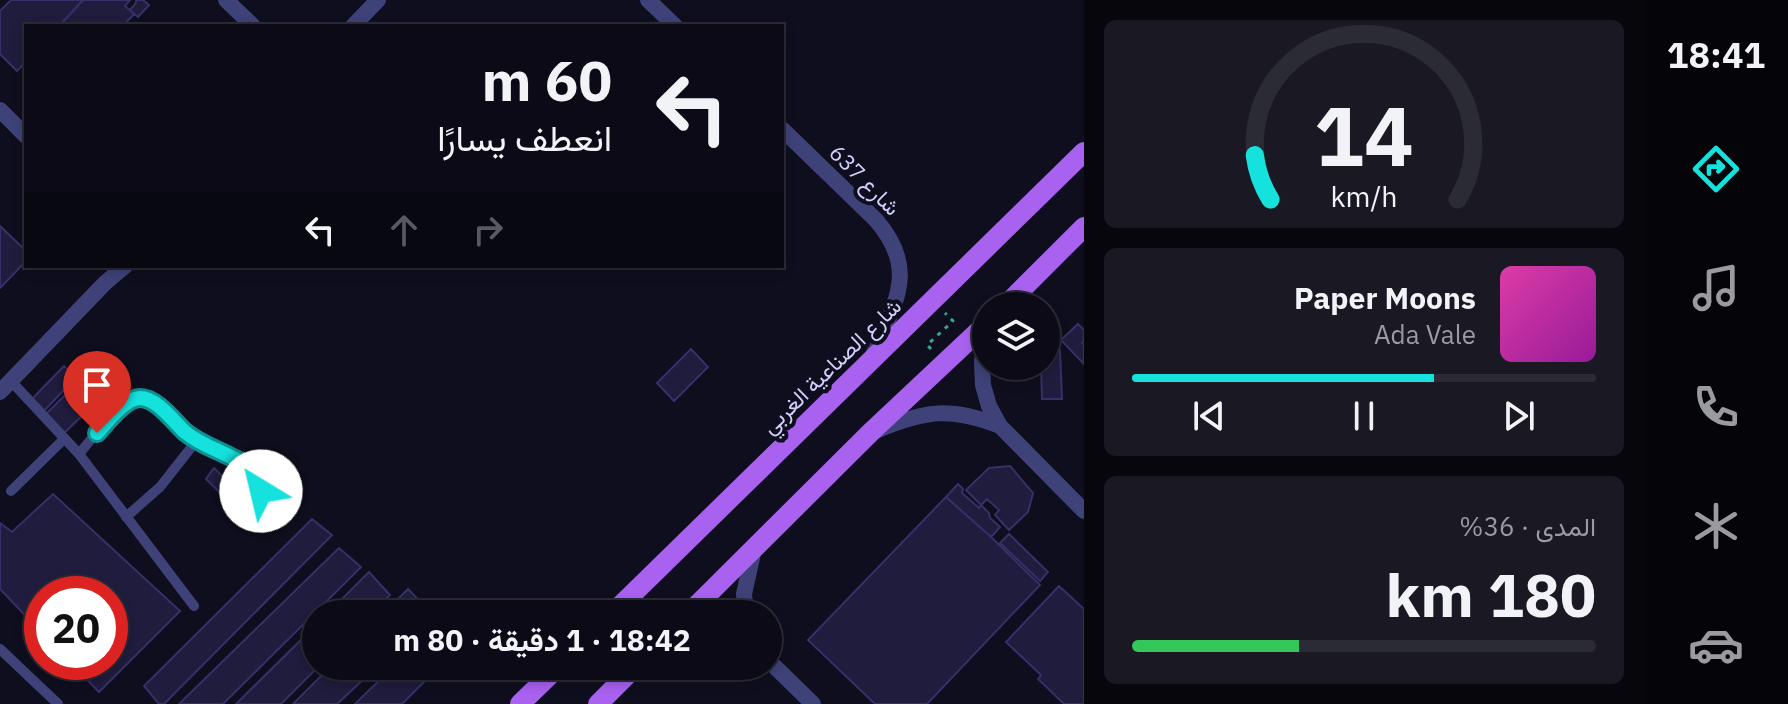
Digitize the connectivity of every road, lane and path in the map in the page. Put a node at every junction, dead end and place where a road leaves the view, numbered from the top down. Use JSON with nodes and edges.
{"nodes":[{"id":1,"x":226,"y":0,"type":"edge"},
{"id":2,"x":378,"y":0,"type":"edge"},
{"id":3,"x":648,"y":0,"type":"edge"},
{"id":4,"x":251,"y":24,"type":"edge"},
{"id":5,"x":355,"y":24,"type":"edge"},
{"id":6,"x":673,"y":24,"type":"edge"},
{"id":7,"x":0,"y":110,"type":"edge"},
{"id":8,"x":784,"y":131,"type":"edge"},
{"id":9,"x":24,"y":134,"type":"edge"},
{"id":10,"x":1084,"y":152,"type":"edge"},
{"id":11,"x":1084,"y":227,"type":"edge"},
{"id":12,"x":112,"y":268,"type":"edge"},
{"id":13,"x":123,"y":268,"type":"edge"},
{"id":14,"x":105,"y":283,"type":"junction"},
{"id":15,"x":1019,"y":292,"type":"edge"},
{"id":16,"x":933,"y":300,"type":"junction"},
{"id":17,"x":972,"y":338,"type":"edge"},
{"id":18,"x":870,"y":362,"type":"junction"},
{"id":19,"x":945,"y":364,"type":"junction"},
{"id":20,"x":983,"y":380,"type":"edge"},
{"id":21,"x":6,"y":387,"type":"edge"},
{"id":22,"x":1000,"y":426,"type":"junction"},
{"id":23,"x":871,"y":432,"type":"junction"},
{"id":24,"x":64,"y":439,"type":"junction"},
{"id":25,"x":197,"y":440,"type":"junction"},
{"id":26,"x":79,"y":454,"type":"junction"},
{"id":27,"x":11,"y":491,"type":"dead end"},
{"id":28,"x":253,"y":505,"type":"dead end"},
{"id":29,"x":1084,"y":511,"type":"edge"},
{"id":30,"x":126,"y":517,"type":"junction"},
{"id":31,"x":755,"y":547,"type":"junction"},
{"id":32,"x":626,"y":600,"type":"edge"},
{"id":33,"x":702,"y":600,"type":"edge"},
{"id":34,"x":745,"y":600,"type":"edge"},
{"id":35,"x":194,"y":606,"type":"dead end"},
{"id":36,"x":0,"y":649,"type":"edge"},
{"id":37,"x":782,"y":674,"type":"edge"},
{"id":38,"x":545,"y":680,"type":"edge"},
{"id":39,"x":622,"y":680,"type":"edge"},
{"id":40,"x":58,"y":704,"type":"edge"},
{"id":41,"x":520,"y":704,"type":"edge"},
{"id":42,"x":598,"y":704,"type":"edge"},
{"id":43,"x":813,"y":704,"type":"edge"}],
"edges":[{"from":1,"to":4,"type":"street"},
{"from":2,"to":5,"type":"street"},
{"from":3,"to":6,"type":"street"},
{"from":7,"to":9,"type":"street"},
{"from":8,"to":18,"type":"street","name":"شارع 637"},
{"from":10,"to":16,"type":"main road","name":"شارع الصناعية الغربي"},
{"from":11,"to":15,"type":"main road"},
{"from":12,"to":14,"type":"street"},
{"from":13,"to":14,"type":"street"},
{"from":14,"to":21,"type":"street"},
{"from":16,"to":18,"type":"main road","name":"شارع الصناعية الغربي"},
{"from":16,"to":19,"type":"path"},
{"from":17,"to":19,"type":"main road"},
{"from":18,"to":32,"type":"main road","name":"شارع الصناعية الغربي"},
{"from":19,"to":23,"type":"main road"},
{"from":20,"to":22,"type":"street"},
{"from":21,"to":24,"type":"lane"},
{"from":22,"to":23,"type":"street"},
{"from":22,"to":29,"type":"street"},
{"from":23,"to":31,"type":"main road"},
{"from":24,"to":26,"type":"lane"},
{"from":24,"to":27,"type":"lane"},
{"from":25,"to":26,"type":"lane"},
{"from":25,"to":28,"type":"lane"},
{"from":25,"to":30,"type":"lane"},
{"from":26,"to":30,"type":"lane"},
{"from":30,"to":35,"type":"lane"},
{"from":31,"to":33,"type":"main road"},
{"from":31,"to":34,"type":"street"},
{"from":36,"to":40,"type":"lane"},
{"from":37,"to":43,"type":"street"},
{"from":38,"to":41,"type":"main road"},
{"from":39,"to":42,"type":"main road"}]}
